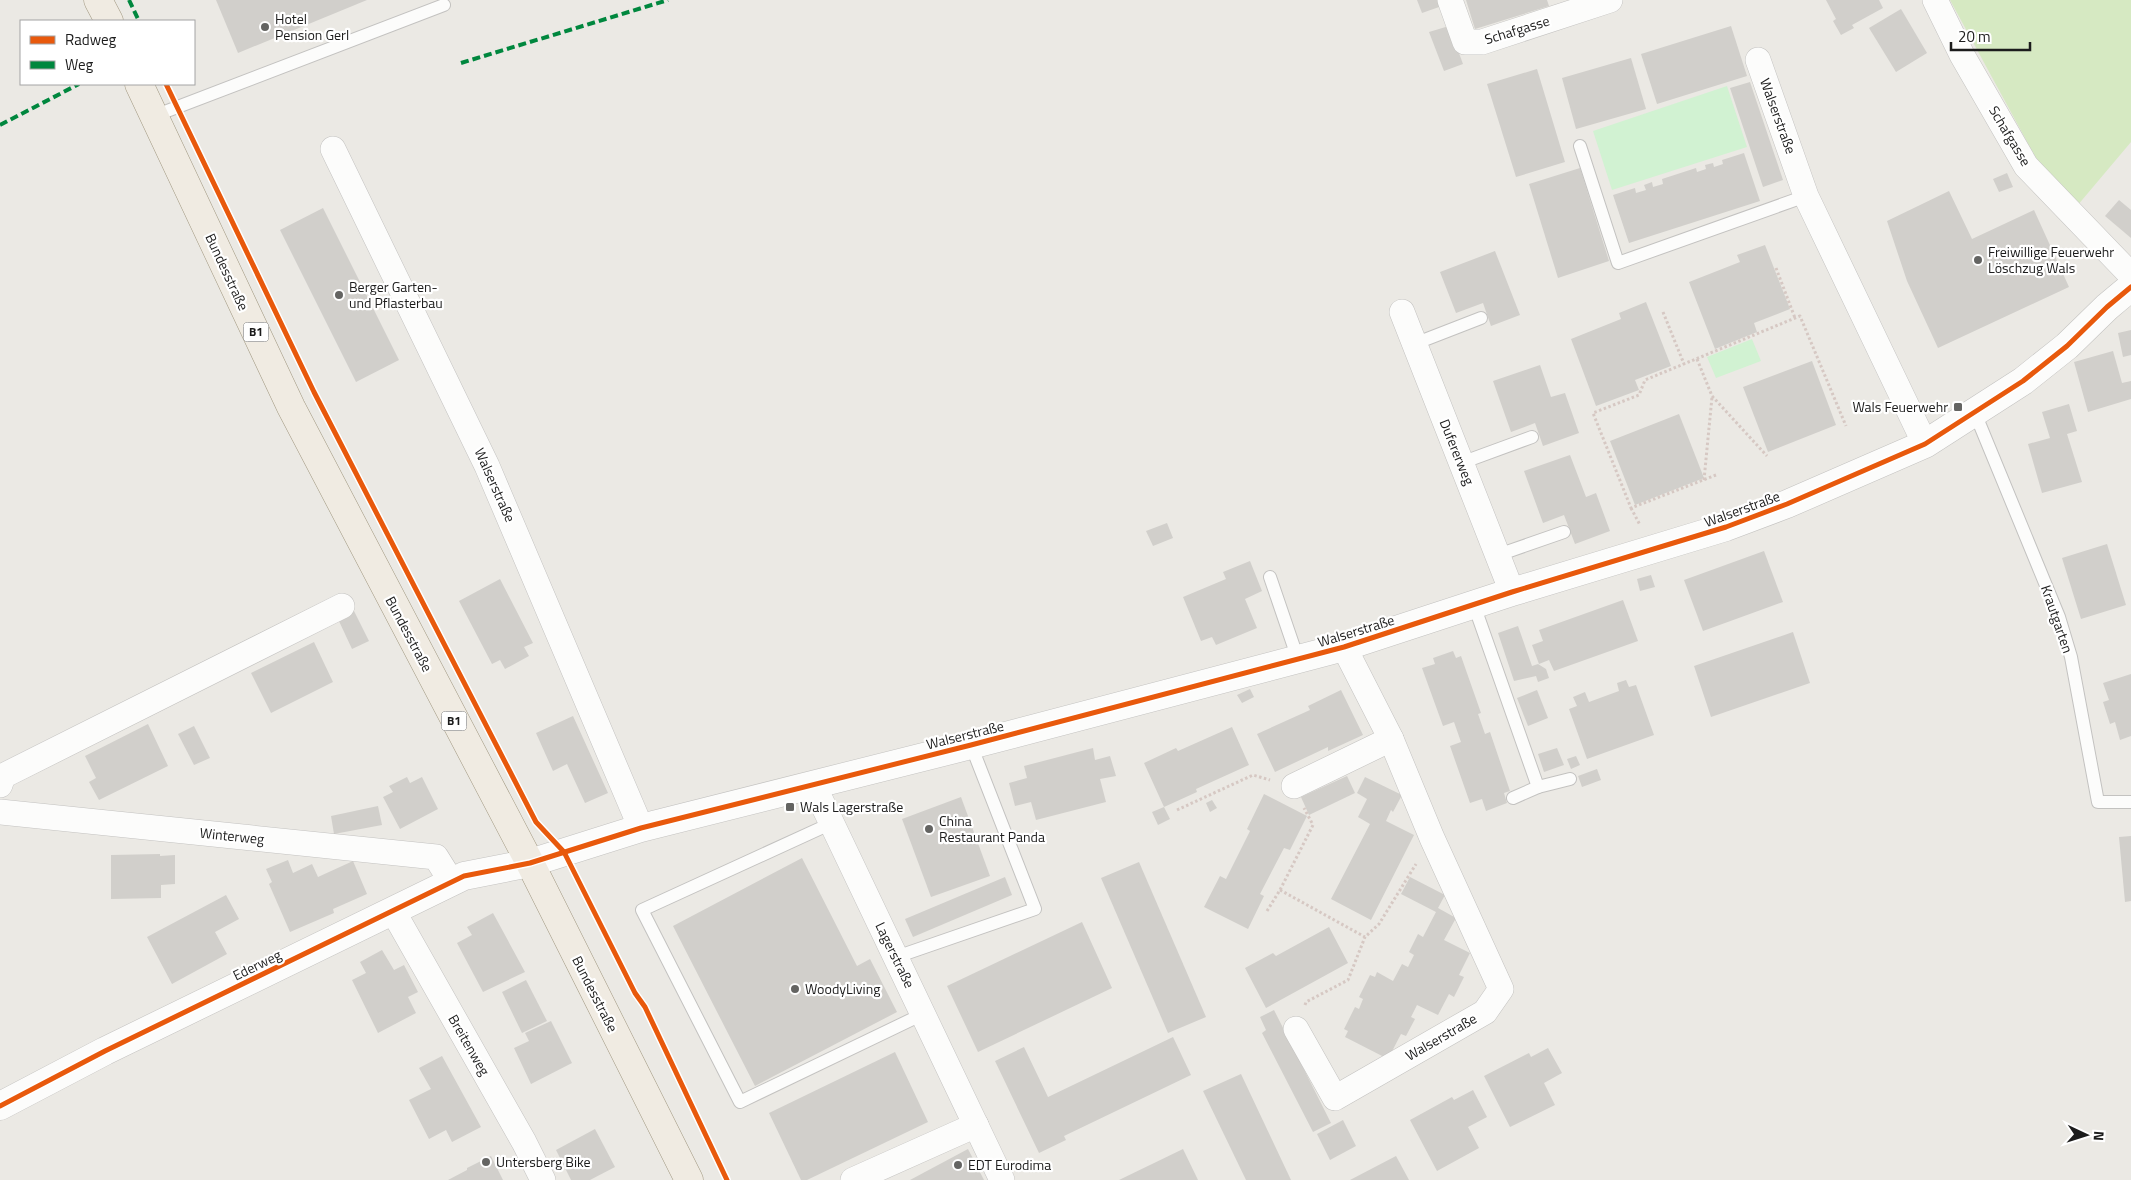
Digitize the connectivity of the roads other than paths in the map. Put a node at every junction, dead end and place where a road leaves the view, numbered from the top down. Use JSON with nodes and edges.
{"nodes":[{"id":1,"x":98,"y":0,"type":"edge"},
{"id":2,"x":1450,"y":0,"type":"edge"},
{"id":3,"x":1610,"y":0,"type":"edge"},
{"id":4,"x":1935,"y":0,"type":"edge"},
{"id":5,"x":444,"y":5,"type":"dead end"},
{"id":6,"x":108,"y":20,"type":"edge"},
{"id":7,"x":1758,"y":60,"type":"dead end"},
{"id":8,"x":139,"y":85,"type":"edge"},
{"id":9,"x":154,"y":116,"type":"junction"},
{"id":10,"x":1580,"y":146,"type":"dead end"},
{"id":11,"x":333,"y":149,"type":"dead end"},
{"id":12,"x":1806,"y":196,"type":"junction"},
{"id":13,"x":2131,"y":275,"type":"edge"},
{"id":14,"x":2131,"y":288,"type":"edge"},
{"id":15,"x":1402,"y":312,"type":"dead end"},
{"id":16,"x":1481,"y":318,"type":"dead end"},
{"id":17,"x":1414,"y":344,"type":"junction"},
{"id":18,"x":1975,"y":413,"type":"junction"},
{"id":19,"x":1532,"y":437,"type":"dead end"},
{"id":20,"x":1926,"y":444,"type":"junction"},
{"id":21,"x":1461,"y":463,"type":"junction"},
{"id":22,"x":1564,"y":532,"type":"dead end"},
{"id":23,"x":1498,"y":556,"type":"junction"},
{"id":24,"x":1270,"y":577,"type":"dead end"},
{"id":25,"x":1512,"y":592,"type":"junction"},
{"id":26,"x":1474,"y":605,"type":"junction"},
{"id":27,"x":342,"y":606,"type":"dead end"},
{"id":28,"x":1344,"y":647,"type":"junction"},
{"id":29,"x":1298,"y":659,"type":"junction"},
{"id":30,"x":1391,"y":739,"type":"junction"},
{"id":31,"x":970,"y":745,"type":"junction"},
{"id":32,"x":1570,"y":779,"type":"dead end"},
{"id":33,"x":813,"y":784,"type":"junction"},
{"id":34,"x":0,"y":785,"type":"edge"},
{"id":35,"x":1294,"y":786,"type":"road end"},
{"id":36,"x":1538,"y":787,"type":"junction"},
{"id":37,"x":1513,"y":798,"type":"dead end"},
{"id":38,"x":2131,"y":802,"type":"edge"},
{"id":39,"x":0,"y":812,"type":"edge"},
{"id":40,"x":832,"y":823,"type":"junction"},
{"id":41,"x":641,"y":828,"type":"junction"},
{"id":42,"x":530,"y":863,"type":"junction"},
{"id":43,"x":451,"y":881,"type":"junction"},
{"id":44,"x":393,"y":911,"type":"junction"},
{"id":45,"x":896,"y":957,"type":"junction"},
{"id":46,"x":924,"y":1014,"type":"junction"},
{"id":47,"x":1296,"y":1030,"type":"road end"},
{"id":48,"x":0,"y":1106,"type":"edge"},
{"id":49,"x":976,"y":1126,"type":"junction"},
{"id":50,"x":543,"y":1180,"type":"edge"},
{"id":51,"x":689,"y":1180,"type":"edge"},
{"id":52,"x":853,"y":1180,"type":"edge"},
{"id":53,"x":1002,"y":1180,"type":"edge"}],
"edges":[{"from":1,"to":6,"type":"main road"},
{"from":2,"to":3,"type":"street","name":"Schafgasse"},
{"from":4,"to":13,"type":"street","name":"Schafgasse"},
{"from":5,"to":9,"type":"lane"},
{"from":7,"to":12,"type":"street","name":"Walserstraße"},
{"from":8,"to":9,"type":"main road","name":"Bundesstraße","number":"B1"},
{"from":9,"to":42,"type":"main road","name":"Bundesstraße","number":"B1"},
{"from":10,"to":12,"type":"lane"},
{"from":11,"to":41,"type":"street","name":"Walserstraße"},
{"from":12,"to":20,"type":"street","name":"Walserstraße"},
{"from":14,"to":18,"type":"street","name":"Walserstraße"},
{"from":15,"to":17,"type":"street","name":"Dufererweg"},
{"from":16,"to":17,"type":"lane"},
{"from":17,"to":21,"type":"street","name":"Dufererweg"},
{"from":18,"to":20,"type":"street","name":"Walserstraße"},
{"from":18,"to":38,"type":"lane","name":"Krautgarten"},
{"from":19,"to":21,"type":"lane"},
{"from":20,"to":25,"type":"street","name":"Walserstraße"},
{"from":21,"to":23,"type":"street","name":"Dufererweg"},
{"from":22,"to":23,"type":"lane"},
{"from":23,"to":25,"type":"street","name":"Dufererweg"},
{"from":24,"to":29,"type":"lane"},
{"from":25,"to":26,"type":"street","name":"Walserstraße"},
{"from":26,"to":28,"type":"street","name":"Walserstraße"},
{"from":26,"to":36,"type":"lane"},
{"from":27,"to":34,"type":"street"},
{"from":28,"to":29,"type":"street","name":"Walserstraße"},
{"from":28,"to":30,"type":"street","name":"Walserstraße"},
{"from":29,"to":31,"type":"street","name":"Walserstraße"},
{"from":30,"to":35,"type":"street"},
{"from":30,"to":47,"type":"street","name":"Walserstraße"},
{"from":31,"to":33,"type":"street","name":"Walserstraße"},
{"from":31,"to":45,"type":"lane"},
{"from":32,"to":36,"type":"lane"},
{"from":33,"to":40,"type":"street","name":"Lagerstraße"},
{"from":33,"to":41,"type":"street","name":"Walserstraße"},
{"from":36,"to":37,"type":"lane"},
{"from":39,"to":43,"type":"street","name":"Winterweg"},
{"from":40,"to":45,"type":"street","name":"Lagerstraße"},
{"from":40,"to":46,"type":"lane"},
{"from":41,"to":42,"type":"street","name":"Walserstraße"},
{"from":42,"to":43,"type":"street","name":"Ederweg"},
{"from":42,"to":51,"type":"main road","name":"Bundesstraße","number":"B1"},
{"from":43,"to":44,"type":"street","name":"Ederweg"},
{"from":44,"to":48,"type":"street","name":"Ederweg"},
{"from":44,"to":50,"type":"street","name":"Breitenweg"},
{"from":45,"to":46,"type":"street","name":"Lagerstraße"},
{"from":46,"to":49,"type":"street","name":"Lagerstraße"},
{"from":49,"to":52,"type":"street"},
{"from":49,"to":53,"type":"street","name":"Lagerstraße"}]}
